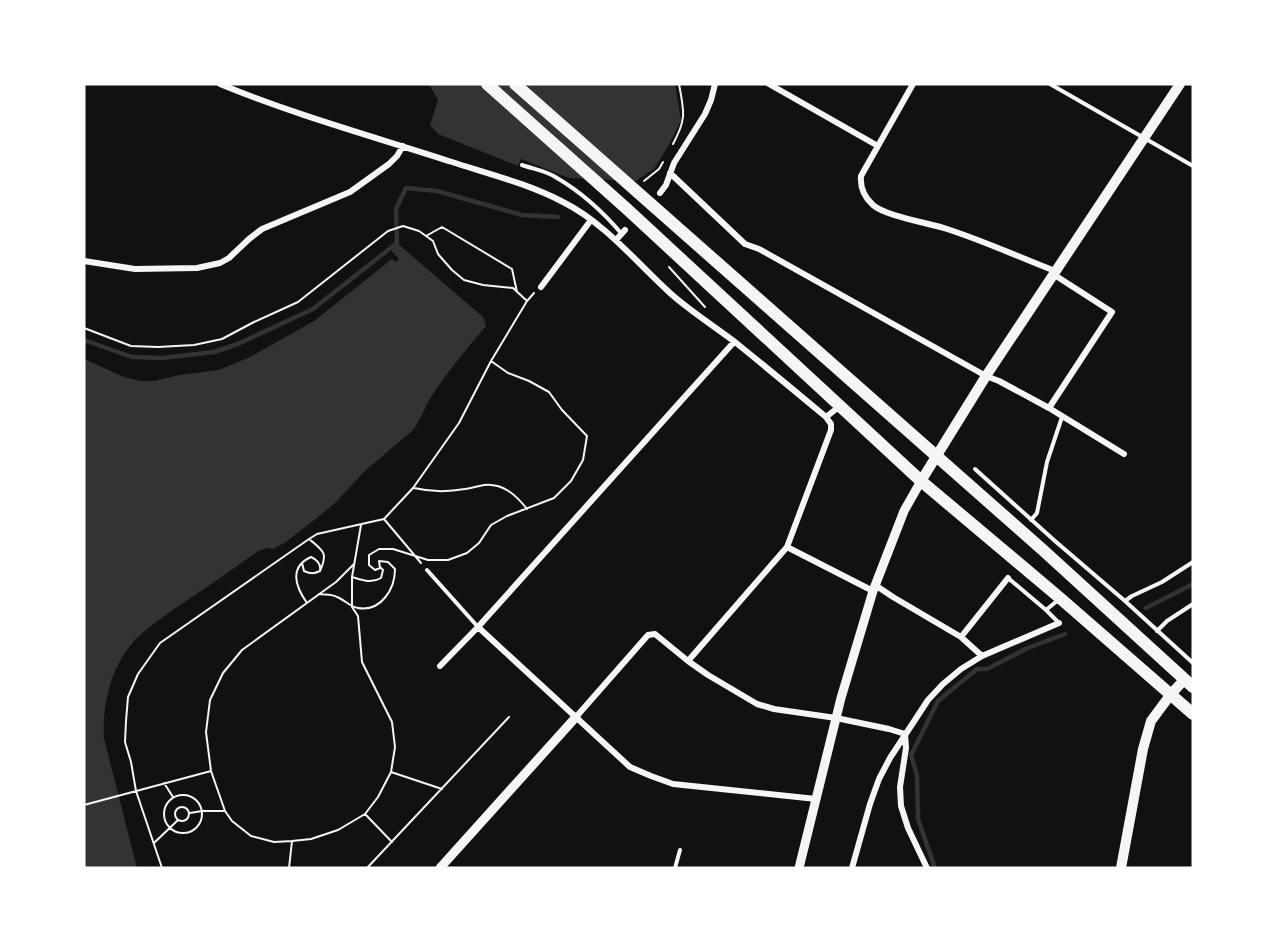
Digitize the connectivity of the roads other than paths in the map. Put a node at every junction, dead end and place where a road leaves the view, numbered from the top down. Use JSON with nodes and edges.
{"nodes":[{"id":1,"x":220,"y":84,"type":"edge"},
{"id":2,"x":486,"y":84,"type":"edge"},
{"id":3,"x":515,"y":84,"type":"edge"},
{"id":4,"x":715,"y":84,"type":"edge"},
{"id":5,"x":769,"y":84,"type":"edge"},
{"id":6,"x":913,"y":84,"type":"edge"},
{"id":7,"x":1050,"y":84,"type":"edge"},
{"id":8,"x":1180,"y":84,"type":"edge"},
{"id":9,"x":1145,"y":138,"type":"junction"},
{"id":10,"x":403,"y":146,"type":"junction"},
{"id":11,"x":878,"y":146,"type":"junction"},
{"id":12,"x":522,"y":165,"type":"dead end"},
{"id":13,"x":1193,"y":166,"type":"edge"},
{"id":14,"x":670,"y":173,"type":"junction"},
{"id":15,"x":660,"y":193,"type":"dead end"},
{"id":16,"x":591,"y":220,"type":"junction"},
{"id":17,"x":623,"y":232,"type":"joint"},
{"id":18,"x":616,"y":240,"type":"junction"},
{"id":19,"x":84,"y":261,"type":"edge"},
{"id":20,"x":1054,"y":272,"type":"junction"},
{"id":21,"x":540,"y":287,"type":"road end"},
{"id":22,"x":734,"y":342,"type":"junction"},
{"id":23,"x":986,"y":376,"type":"junction"},
{"id":24,"x":840,"y":406,"type":"junction"},
{"id":25,"x":1048,"y":408,"type":"junction"},
{"id":26,"x":1062,"y":416,"type":"junction"},
{"id":27,"x":826,"y":417,"type":"junction"},
{"id":28,"x":1124,"y":454,"type":"dead end"},
{"id":29,"x":936,"y":457,"type":"junction"},
{"id":30,"x":975,"y":469,"type":"dead end"},
{"id":31,"x":921,"y":481,"type":"junction"},
{"id":32,"x":1031,"y":520,"type":"junction"},
{"id":33,"x":1055,"y":541,"type":"junction"},
{"id":34,"x":788,"y":547,"type":"junction"},
{"id":35,"x":1044,"y":551,"type":"junction"},
{"id":36,"x":1193,"y":561,"type":"edge"},
{"id":37,"x":427,"y":570,"type":"road end"},
{"id":38,"x":1008,"y":578,"type":"joint"},
{"id":39,"x":874,"y":588,"type":"junction"},
{"id":40,"x":1060,"y":598,"type":"junction"},
{"id":41,"x":1125,"y":601,"type":"junction"},
{"id":42,"x":1193,"y":604,"type":"edge"},
{"id":43,"x":1046,"y":610,"type":"junction"},
{"id":44,"x":1059,"y":623,"type":"joint"},
{"id":45,"x":478,"y":627,"type":"junction"},
{"id":46,"x":1157,"y":631,"type":"junction"},
{"id":47,"x":961,"y":637,"type":"junction"},
{"id":48,"x":982,"y":656,"type":"junction"},
{"id":49,"x":688,"y":661,"type":"junction"},
{"id":50,"x":1193,"y":663,"type":"edge"},
{"id":51,"x":440,"y":666,"type":"dead end"},
{"id":52,"x":1189,"y":683,"type":"edge"},
{"id":53,"x":1171,"y":694,"type":"junction"},
{"id":54,"x":1193,"y":714,"type":"edge"},
{"id":55,"x":576,"y":717,"type":"junction"},
{"id":56,"x":836,"y":718,"type":"junction"},
{"id":57,"x":905,"y":734,"type":"junction"},
{"id":58,"x":816,"y":799,"type":"junction"},
{"id":59,"x":680,"y":850,"type":"dead end"},
{"id":60,"x":440,"y":868,"type":"edge"},
{"id":61,"x":675,"y":868,"type":"edge"},
{"id":62,"x":799,"y":868,"type":"edge"},
{"id":63,"x":852,"y":868,"type":"edge"},
{"id":64,"x":927,"y":868,"type":"edge"},
{"id":65,"x":1121,"y":868,"type":"edge"}],
"edges":[{"from":1,"to":10,"type":"street"},
{"from":2,"to":24,"type":"highway"},
{"from":3,"to":29,"type":"highway"},
{"from":4,"to":14,"type":"street"},
{"from":5,"to":11,"type":"street"},
{"from":6,"to":11,"type":"street"},
{"from":7,"to":9,"type":"lane"},
{"from":8,"to":9,"type":"main road"},
{"from":9,"to":13,"type":"lane"},
{"from":9,"to":20,"type":"main road"},
{"from":10,"to":16,"type":"street"},
{"from":10,"to":19,"type":"street"},
{"from":11,"to":20,"type":"street"},
{"from":12,"to":17,"type":"lane"},
{"from":14,"to":15,"type":"street"},
{"from":14,"to":23,"type":"street"},
{"from":16,"to":18,"type":"street"},
{"from":16,"to":21,"type":"street"},
{"from":17,"to":18,"type":"street"},
{"from":18,"to":22,"type":"street"},
{"from":20,"to":23,"type":"main road"},
{"from":20,"to":25,"type":"street"},
{"from":22,"to":27,"type":"street"},
{"from":22,"to":45,"type":"street"},
{"from":23,"to":25,"type":"street"},
{"from":23,"to":29,"type":"main road"},
{"from":24,"to":27,"type":"street"},
{"from":24,"to":31,"type":"highway"},
{"from":25,"to":26,"type":"street"},
{"from":26,"to":28,"type":"street"},
{"from":26,"to":32,"type":"lane"},
{"from":27,"to":34,"type":"street"},
{"from":29,"to":31,"type":"main road"},
{"from":29,"to":35,"type":"highway"},
{"from":30,"to":32,"type":"lane"},
{"from":31,"to":39,"type":"street"},
{"from":31,"to":40,"type":"highway"},
{"from":32,"to":33,"type":"lane"},
{"from":33,"to":35,"type":"lane"},
{"from":33,"to":41,"type":"lane"},
{"from":34,"to":39,"type":"street"},
{"from":34,"to":49,"type":"street"},
{"from":35,"to":52,"type":"highway"},
{"from":36,"to":41,"type":"lane"},
{"from":37,"to":45,"type":"lane"},
{"from":38,"to":43,"type":"lane"},
{"from":38,"to":47,"type":"street"},
{"from":39,"to":47,"type":"street"},
{"from":39,"to":56,"type":"street"},
{"from":40,"to":43,"type":"lane"},
{"from":40,"to":53,"type":"highway"},
{"from":41,"to":46,"type":"lane"},
{"from":42,"to":46,"type":"lane"},
{"from":43,"to":44,"type":"lane"},
{"from":44,"to":48,"type":"street"},
{"from":45,"to":51,"type":"street"},
{"from":45,"to":55,"type":"street"},
{"from":46,"to":50,"type":"lane"},
{"from":47,"to":48,"type":"street"},
{"from":48,"to":57,"type":"street"},
{"from":49,"to":55,"type":"street"},
{"from":49,"to":56,"type":"street"},
{"from":52,"to":53,"type":"main road"},
{"from":53,"to":54,"type":"highway"},
{"from":53,"to":65,"type":"main road"},
{"from":55,"to":58,"type":"street"},
{"from":55,"to":60,"type":"street"},
{"from":56,"to":57,"type":"street"},
{"from":56,"to":58,"type":"street"},
{"from":57,"to":63,"type":"street"},
{"from":57,"to":64,"type":"street"},
{"from":58,"to":62,"type":"street"},
{"from":59,"to":61,"type":"lane"}]}
